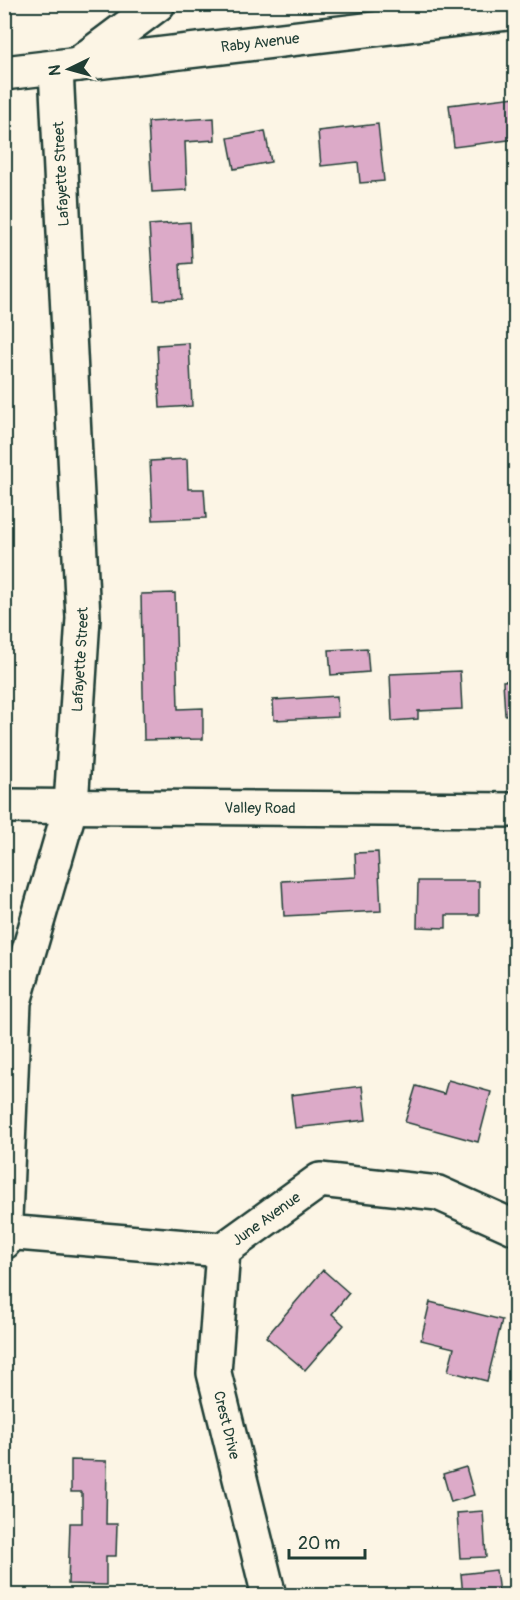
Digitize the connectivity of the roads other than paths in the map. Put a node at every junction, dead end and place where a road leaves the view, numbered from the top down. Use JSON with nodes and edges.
{"nodes":[{"id":1,"x":158,"y":4,"type":"edge"},
{"id":2,"x":516,"y":12,"type":"edge"},
{"id":3,"x":65,"y":68,"type":"junction"},
{"id":4,"x":4,"y":74,"type":"edge"},
{"id":5,"x":71,"y":805,"type":"junction"},
{"id":6,"x":4,"y":806,"type":"edge"},
{"id":7,"x":516,"y":810,"type":"edge"},
{"id":8,"x":516,"y":1228,"type":"edge"},
{"id":9,"x":5,"y":1237,"type":"edge"},
{"id":10,"x":223,"y":1250,"type":"junction"},
{"id":11,"x":269,"y":1596,"type":"edge"}],
"edges":[{"from":1,"to":3,"type":"street"},
{"from":2,"to":3,"type":"street","name":"Raby Avenue"},
{"from":3,"to":4,"type":"street","name":"Raby Avenue"},
{"from":3,"to":5,"type":"street","name":"Lafayette Street"},
{"from":5,"to":6,"type":"street","name":"Valley Road"},
{"from":5,"to":7,"type":"street","name":"Valley Road"},
{"from":5,"to":9,"type":"street","name":"Lafayette Street"},
{"from":8,"to":10,"type":"street","name":"June Avenue"},
{"from":9,"to":10,"type":"street","name":"June Avenue"},
{"from":10,"to":11,"type":"street","name":"Crest Drive"}]}
